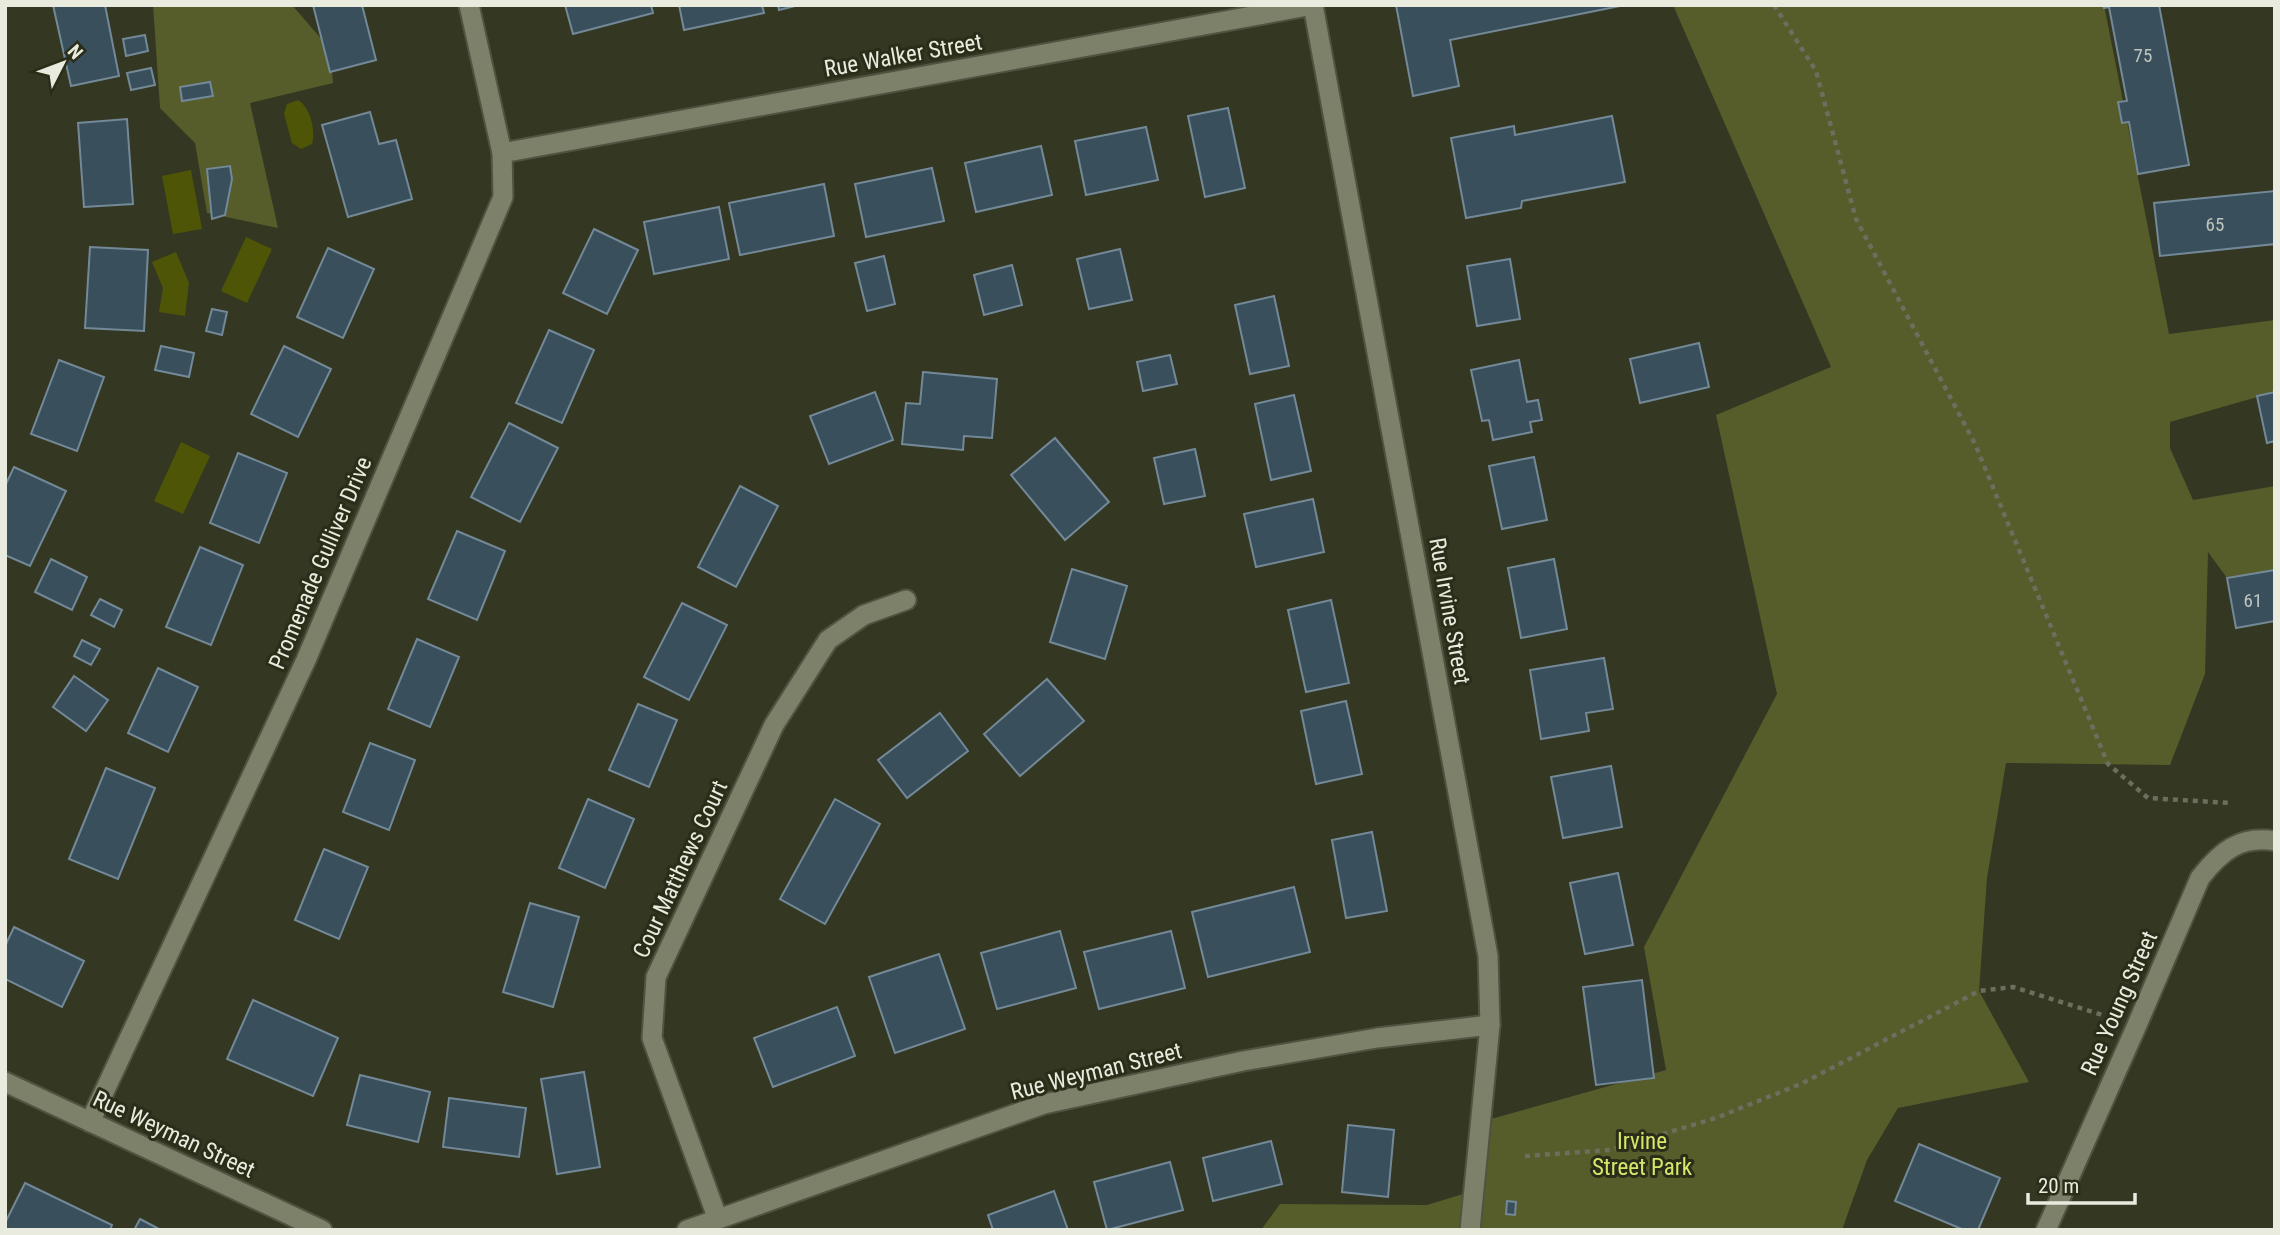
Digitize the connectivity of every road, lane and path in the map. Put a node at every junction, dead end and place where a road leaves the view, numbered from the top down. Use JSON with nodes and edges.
{"nodes":[{"id":1,"x":469,"y":5,"type":"edge"},
{"id":2,"x":1313,"y":5,"type":"edge"},
{"id":3,"x":1774,"y":5,"type":"edge"},
{"id":4,"x":502,"y":153,"type":"junction"},
{"id":5,"x":906,"y":600,"type":"dead end"},
{"id":6,"x":2230,"y":803,"type":"dead end"},
{"id":7,"x":2275,"y":841,"type":"edge"},
{"id":8,"x":2106,"y":1016,"type":"dead end"},
{"id":9,"x":1490,"y":1025,"type":"junction"},
{"id":10,"x":5,"y":1082,"type":"edge"},
{"id":11,"x":90,"y":1122,"type":"junction"},
{"id":12,"x":1525,"y":1156,"type":"dead end"},
{"id":13,"x":717,"y":1217,"type":"junction"},
{"id":14,"x":322,"y":1230,"type":"edge"},
{"id":15,"x":687,"y":1230,"type":"edge"},
{"id":16,"x":1470,"y":1230,"type":"edge"},
{"id":17,"x":2046,"y":1230,"type":"edge"}],
"edges":[{"from":1,"to":4,"type":"street","name":"Promenade Gulliver Drive"},
{"from":2,"to":4,"type":"street","name":"Rue Walker Street"},
{"from":2,"to":9,"type":"street","name":"Rue Irvine Street"},
{"from":3,"to":6,"type":"path"},
{"from":4,"to":11,"type":"street","name":"Promenade Gulliver Drive"},
{"from":5,"to":13,"type":"street","name":"Cour Matthews Court"},
{"from":7,"to":17,"type":"street","name":"Rue Young Street"},
{"from":8,"to":12,"type":"path"},
{"from":9,"to":13,"type":"street","name":"Rue Weyman Street"},
{"from":9,"to":16,"type":"street","name":"Rue Irvine Street"},
{"from":10,"to":11,"type":"street","name":"Rue Weyman Street"},
{"from":11,"to":14,"type":"street","name":"Rue Weyman Street"},
{"from":13,"to":15,"type":"street","name":"Rue Weyman Street"}]}
